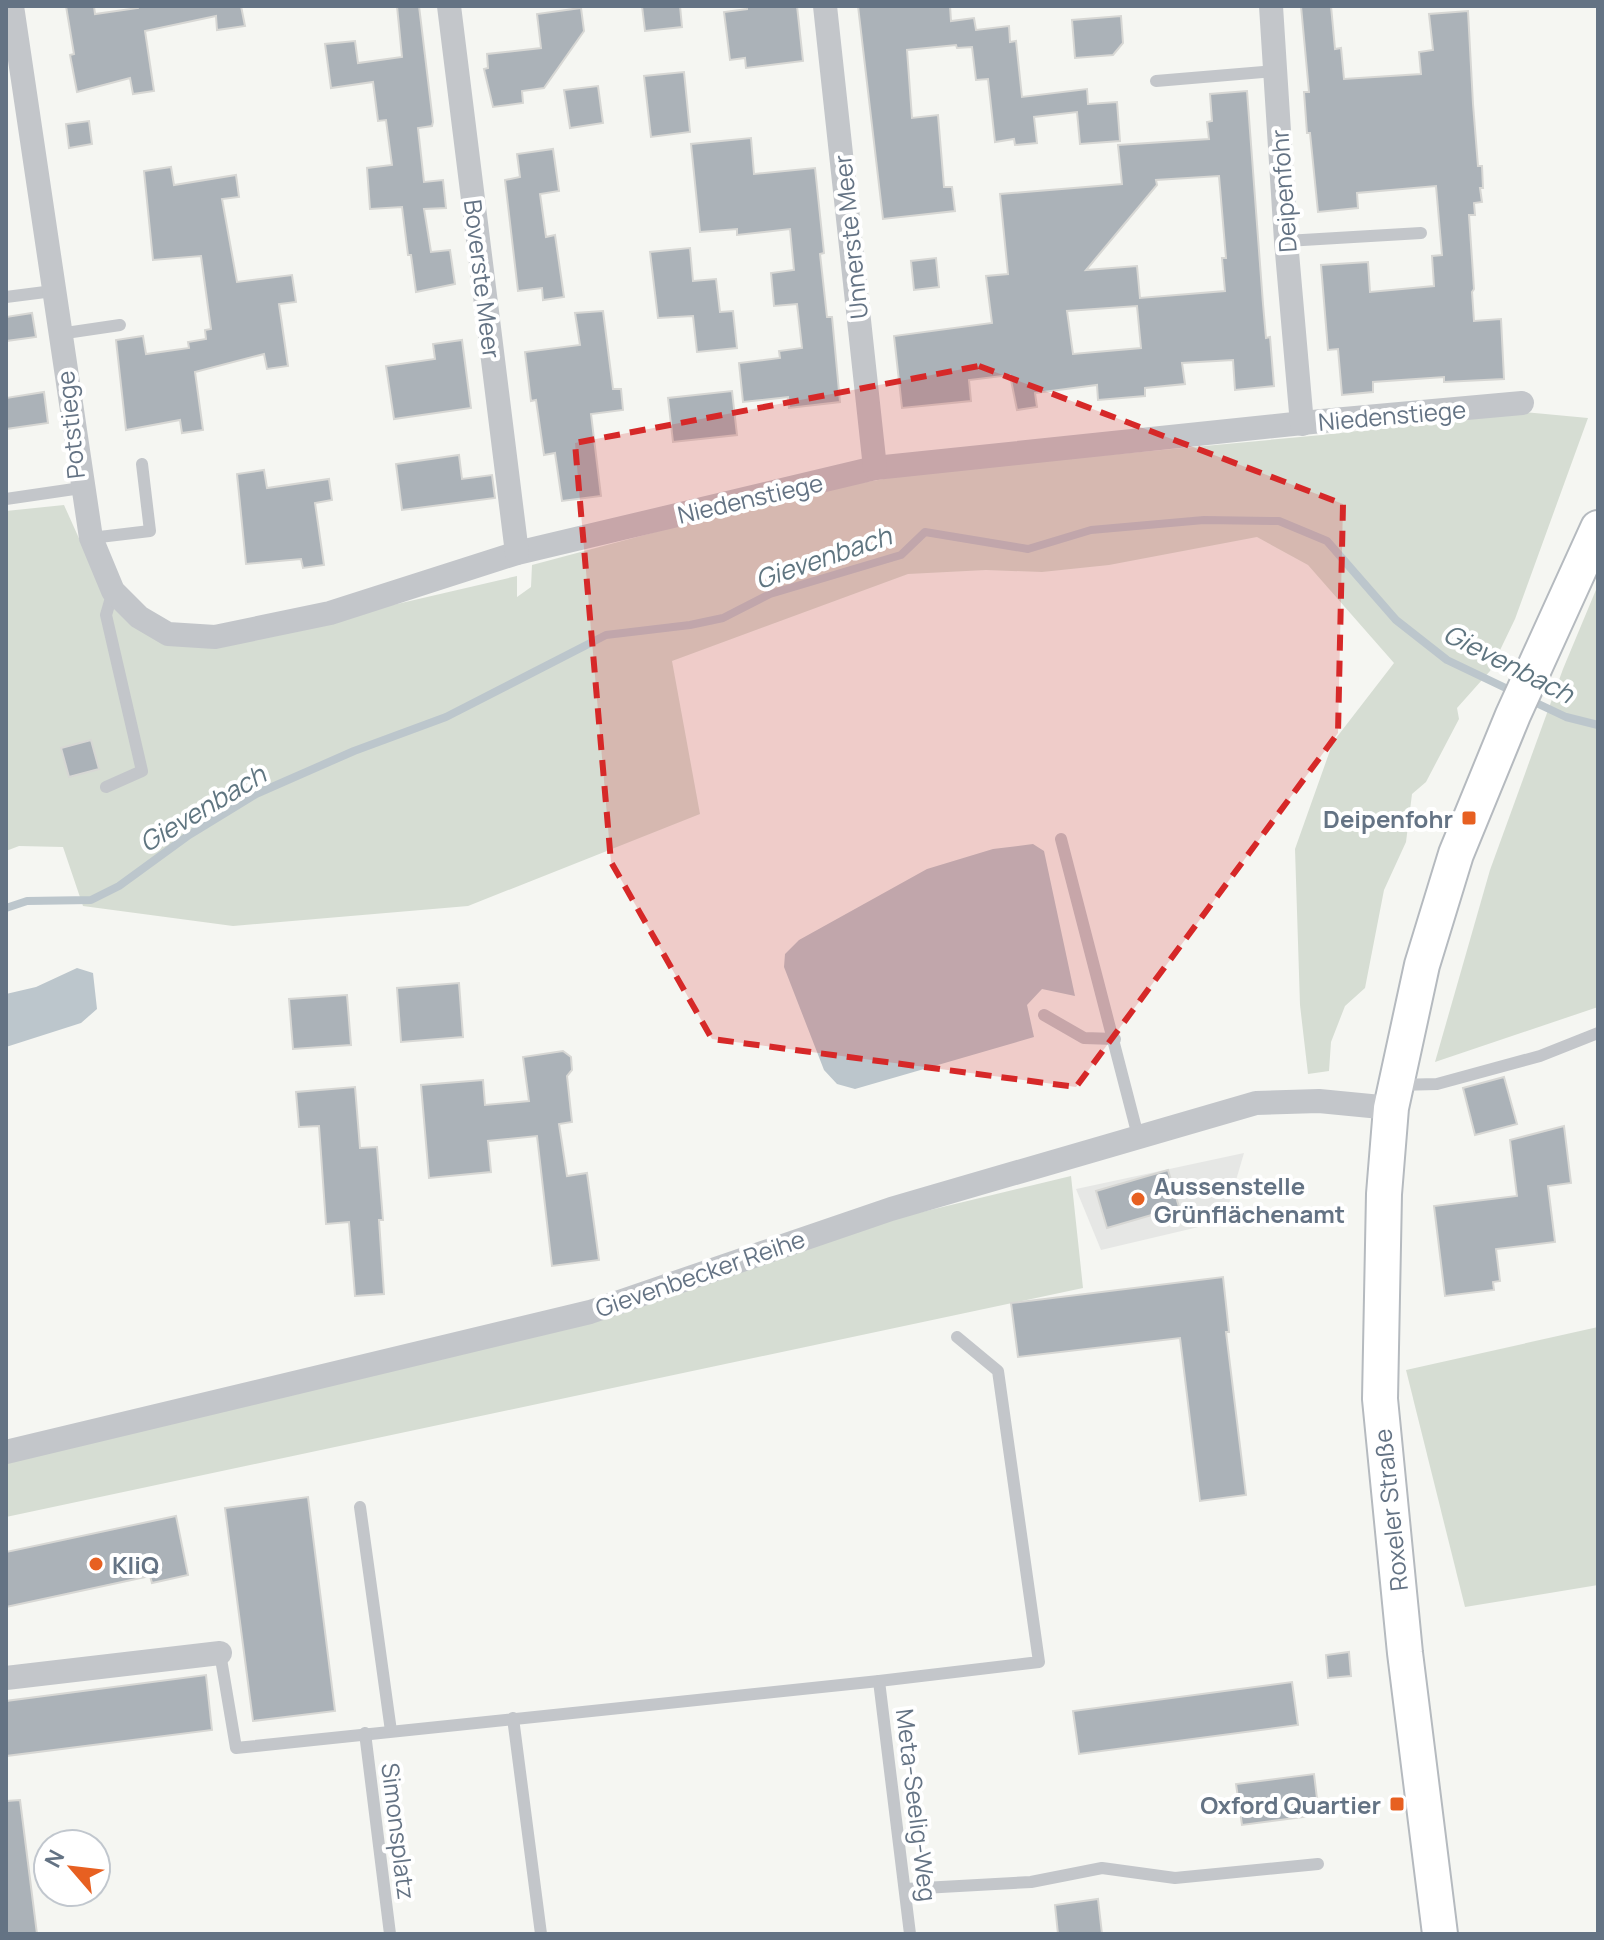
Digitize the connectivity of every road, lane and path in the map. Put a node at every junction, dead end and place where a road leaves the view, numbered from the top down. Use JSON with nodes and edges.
{"nodes":[{"id":1,"x":12,"y":6,"type":"edge"},
{"id":2,"x":449,"y":6,"type":"edge"},
{"id":3,"x":825,"y":6,"type":"edge"},
{"id":4,"x":1271,"y":6,"type":"edge"},
{"id":5,"x":13,"y":70,"type":"edge"},
{"id":6,"x":1275,"y":71,"type":"junction"},
{"id":7,"x":1156,"y":81,"type":"dead end"},
{"id":8,"x":1421,"y":233,"type":"dead end"},
{"id":9,"x":1286,"y":241,"type":"junction"},
{"id":10,"x":53,"y":291,"type":"junction"},
{"id":11,"x":6,"y":297,"type":"edge"},
{"id":12,"x":120,"y":325,"type":"dead end"},
{"id":13,"x":59,"y":334,"type":"junction"},
{"id":14,"x":1522,"y":403,"type":"dead end"},
{"id":15,"x":1302,"y":424,"type":"junction"},
{"id":16,"x":142,"y":464,"type":"dead end"},
{"id":17,"x":875,"y":468,"type":"junction"},
{"id":18,"x":81,"y":488,"type":"junction"},
{"id":19,"x":6,"y":499,"type":"edge"},
{"id":20,"x":1598,"y":528,"type":"edge"},
{"id":21,"x":91,"y":538,"type":"junction"},
{"id":22,"x":517,"y":553,"type":"junction"},
{"id":23,"x":113,"y":591,"type":"junction"},
{"id":24,"x":106,"y":787,"type":"dead end"},
{"id":25,"x":1061,"y":839,"type":"dead end"},
{"id":26,"x":1044,"y":1015,"type":"dead end"},
{"id":27,"x":1598,"y":1033,"type":"edge"},
{"id":28,"x":1115,"y":1039,"type":"junction"},
{"id":29,"x":1394,"y":1096,"type":"junction"},
{"id":30,"x":1138,"y":1136,"type":"junction"},
{"id":31,"x":957,"y":1337,"type":"dead end"},
{"id":32,"x":6,"y":1452,"type":"edge"},
{"id":33,"x":360,"y":1507,"type":"dead end"},
{"id":34,"x":220,"y":1653,"type":"joint"},
{"id":35,"x":6,"y":1678,"type":"edge"},
{"id":36,"x":879,"y":1681,"type":"junction"},
{"id":37,"x":513,"y":1718,"type":"junction"},
{"id":38,"x":391,"y":1731,"type":"junction"},
{"id":39,"x":365,"y":1733,"type":"junction"},
{"id":40,"x":1318,"y":1864,"type":"dead end"},
{"id":41,"x":905,"y":1889,"type":"junction"},
{"id":42,"x":390,"y":1934,"type":"edge"},
{"id":43,"x":541,"y":1934,"type":"edge"},
{"id":44,"x":910,"y":1934,"type":"edge"},
{"id":45,"x":1440,"y":1934,"type":"edge"}],
"edges":[{"from":1,"to":5,"type":"street","name":"Potstiege"},
{"from":2,"to":22,"type":"street","name":"Boverste Meer"},
{"from":3,"to":17,"type":"street","name":"Unnerste Meer"},
{"from":4,"to":6,"type":"street","name":"Deipenfohr"},
{"from":5,"to":10,"type":"street","name":"Potstiege"},
{"from":6,"to":7,"type":"lane"},
{"from":6,"to":9,"type":"street","name":"Deipenfohr"},
{"from":8,"to":9,"type":"lane"},
{"from":9,"to":15,"type":"street","name":"Deipenfohr"},
{"from":10,"to":11,"type":"lane"},
{"from":10,"to":13,"type":"street","name":"Potstiege"},
{"from":12,"to":13,"type":"lane"},
{"from":13,"to":18,"type":"street","name":"Potstiege"},
{"from":14,"to":15,"type":"street","name":"Niedenstiege"},
{"from":15,"to":17,"type":"street","name":"Niedenstiege"},
{"from":16,"to":21,"type":"lane"},
{"from":17,"to":22,"type":"street","name":"Niedenstiege"},
{"from":18,"to":19,"type":"lane","name":"Potstiege"},
{"from":18,"to":21,"type":"street","name":"Niedenstiege"},
{"from":20,"to":29,"type":"main road","name":"Roxeler Straße"},
{"from":21,"to":23,"type":"street","name":"Niedenstiege"},
{"from":22,"to":23,"type":"street","name":"Niedenstiege"},
{"from":23,"to":24,"type":"lane"},
{"from":25,"to":28,"type":"lane"},
{"from":26,"to":28,"type":"lane"},
{"from":27,"to":29,"type":"lane"},
{"from":28,"to":30,"type":"lane"},
{"from":29,"to":30,"type":"street","name":"Gievenbecker Reihe"},
{"from":29,"to":45,"type":"main road","name":"Roxeler Straße"},
{"from":30,"to":32,"type":"street","name":"Gievenbecker Reihe"},
{"from":31,"to":36,"type":"lane"},
{"from":33,"to":38,"type":"lane"},
{"from":34,"to":35,"type":"street"},
{"from":34,"to":39,"type":"lane"},
{"from":36,"to":37,"type":"lane"},
{"from":36,"to":41,"type":"lane","name":"Meta-Seelig-Weg"},
{"from":37,"to":38,"type":"lane"},
{"from":37,"to":43,"type":"lane"},
{"from":38,"to":39,"type":"lane"},
{"from":39,"to":42,"type":"lane","name":"Simonsplatz"},
{"from":40,"to":41,"type":"lane"},
{"from":41,"to":44,"type":"lane","name":"Meta-Seelig-Weg"}]}
